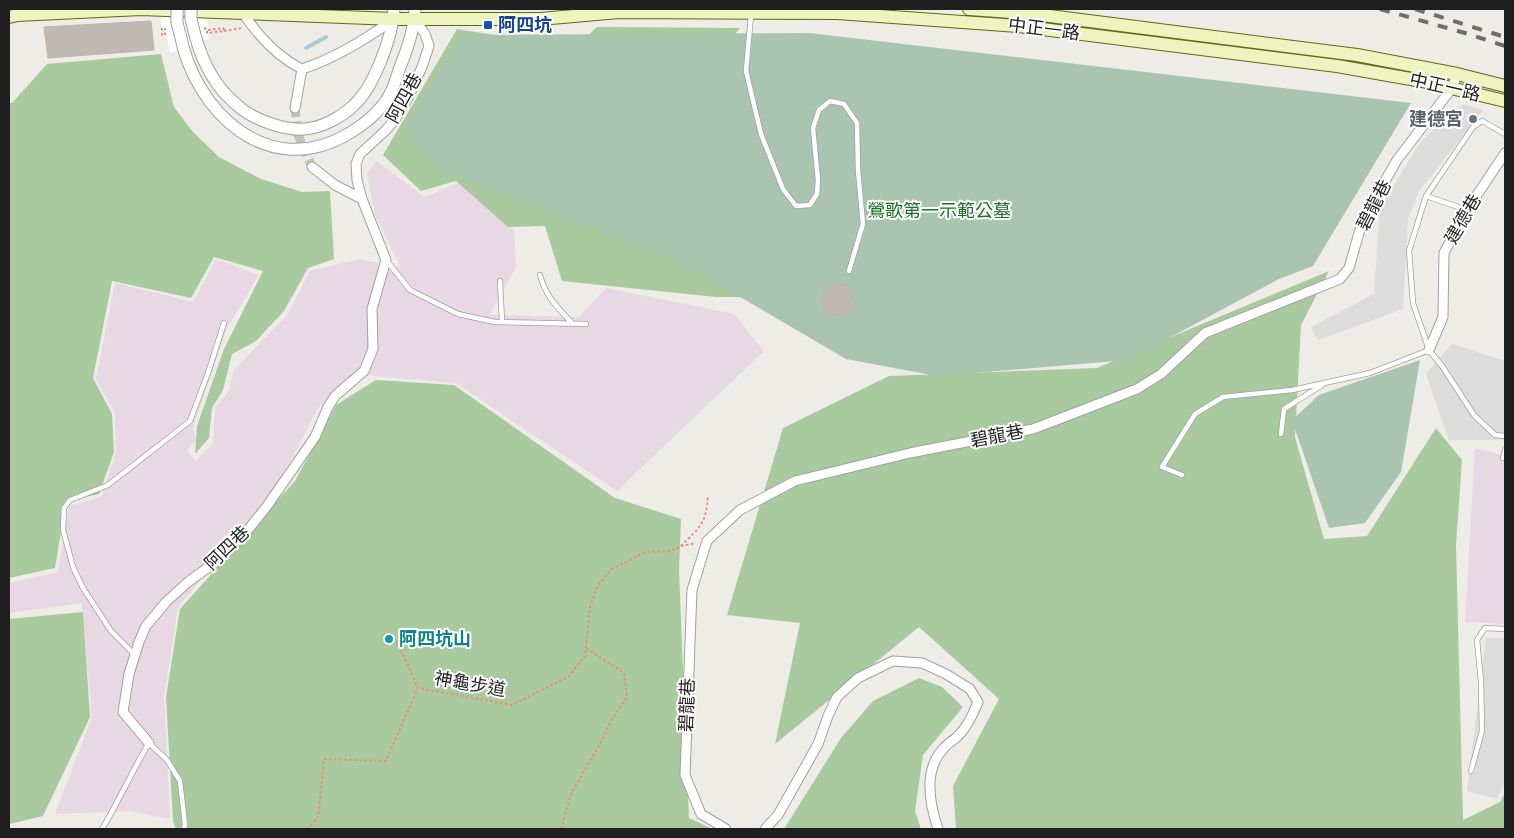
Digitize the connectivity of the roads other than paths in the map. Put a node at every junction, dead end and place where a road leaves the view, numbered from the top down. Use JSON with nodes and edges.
{"nodes":[{"id":1,"x":177,"y":9,"type":"edge"},
{"id":2,"x":191,"y":9,"type":"edge"},
{"id":3,"x":969,"y":9,"type":"edge"},
{"id":4,"x":242,"y":10,"type":"edge"},
{"id":5,"x":751,"y":11,"type":"edge"},
{"id":6,"x":394,"y":14,"type":"edge"},
{"id":7,"x":415,"y":14,"type":"edge"},
{"id":8,"x":9,"y":16,"type":"edge"},
{"id":9,"x":302,"y":69,"type":"junction"},
{"id":10,"x":1457,"y":74,"type":"junction"},
{"id":11,"x":1505,"y":86,"type":"edge"},
{"id":12,"x":1452,"y":88,"type":"junction"},
{"id":13,"x":1505,"y":101,"type":"edge"},
{"id":14,"x":295,"y":108,"type":"tunnel mouth"},
{"id":15,"x":1505,"y":134,"type":"edge"},
{"id":16,"x":1505,"y":152,"type":"edge"},
{"id":17,"x":312,"y":167,"type":"tunnel mouth"},
{"id":18,"x":1426,"y":196,"type":"junction"},
{"id":19,"x":362,"y":199,"type":"junction"},
{"id":20,"x":1467,"y":210,"type":"junction"},
{"id":21,"x":386,"y":260,"type":"junction"},
{"id":22,"x":850,"y":271,"type":"dead end"},
{"id":23,"x":540,"y":275,"type":"dead end"},
{"id":24,"x":500,"y":281,"type":"dead end"},
{"id":25,"x":502,"y":322,"type":"junction"},
{"id":26,"x":224,"y":323,"type":"dead end"},
{"id":27,"x":573,"y":324,"type":"junction"},
{"id":28,"x":586,"y":324,"type":"dead end"},
{"id":29,"x":1429,"y":350,"type":"junction"},
{"id":30,"x":1326,"y":383,"type":"junction"},
{"id":31,"x":1281,"y":434,"type":"dead end"},
{"id":32,"x":1505,"y":436,"type":"edge"},
{"id":33,"x":1505,"y":450,"type":"edge"},
{"id":34,"x":1503,"y":458,"type":"dead end"},
{"id":35,"x":1182,"y":475,"type":"dead end"},
{"id":36,"x":1505,"y":629,"type":"edge"},
{"id":37,"x":134,"y":655,"type":"junction"},
{"id":38,"x":149,"y":743,"type":"junction"},
{"id":39,"x":1471,"y":772,"type":"dead end"},
{"id":40,"x":102,"y":829,"type":"edge"},
{"id":41,"x":184,"y":829,"type":"edge"},
{"id":42,"x":726,"y":829,"type":"edge"},
{"id":43,"x":765,"y":829,"type":"edge"},
{"id":44,"x":938,"y":829,"type":"edge"}],
"edges":[{"from":1,"to":7,"type":"street","bridge":true},
{"from":2,"to":6,"type":"street","bridge":true},
{"from":3,"to":10,"type":"main road","name":"中正一路"},
{"from":4,"to":6,"type":"main road","name":"中正一路"},
{"from":4,"to":8,"type":"main road","name":"中正一路"},
{"from":4,"to":9,"type":"street"},
{"from":5,"to":7,"type":"main road","name":"中正一路"},
{"from":5,"to":12,"type":"main road","name":"中正一路"},
{"from":5,"to":22,"type":"lane"},
{"from":6,"to":7,"type":"main road","name":"中正一路"},
{"from":6,"to":9,"type":"street"},
{"from":7,"to":19,"type":"street","name":"阿四巷"},
{"from":9,"to":14,"type":"street"},
{"from":10,"to":11,"type":"main road","name":"中正一路"},
{"from":10,"to":12,"type":"street","name":"碧龍巷"},
{"from":12,"to":13,"type":"main road","name":"中正一路"},
{"from":12,"to":42,"type":"street","name":"碧龍巷"},
{"from":15,"to":18,"type":"lane"},
{"from":16,"to":20,"type":"street","name":"建德巷"},
{"from":17,"to":19,"type":"street"},
{"from":18,"to":20,"type":"lane"},
{"from":18,"to":29,"type":"lane"},
{"from":19,"to":21,"type":"street","name":"阿四巷"},
{"from":20,"to":29,"type":"street","name":"建德巷"},
{"from":21,"to":25,"type":"lane","name":"阿四巷"},
{"from":21,"to":37,"type":"street","name":"阿四巷"},
{"from":23,"to":27,"type":"lane"},
{"from":24,"to":25,"type":"lane"},
{"from":25,"to":27,"type":"lane","name":"阿四巷"},
{"from":26,"to":37,"type":"lane"},
{"from":27,"to":28,"type":"lane","name":"阿四巷"},
{"from":29,"to":30,"type":"lane"},
{"from":29,"to":32,"type":"lane"},
{"from":30,"to":31,"type":"lane"},
{"from":30,"to":35,"type":"lane"},
{"from":33,"to":34,"type":"lane"},
{"from":36,"to":39,"type":"lane"},
{"from":37,"to":38,"type":"street","name":"阿四巷"},
{"from":38,"to":40,"type":"lane"},
{"from":38,"to":41,"type":"lane","name":"阿四巷"},
{"from":43,"to":44,"type":"street"}]}
